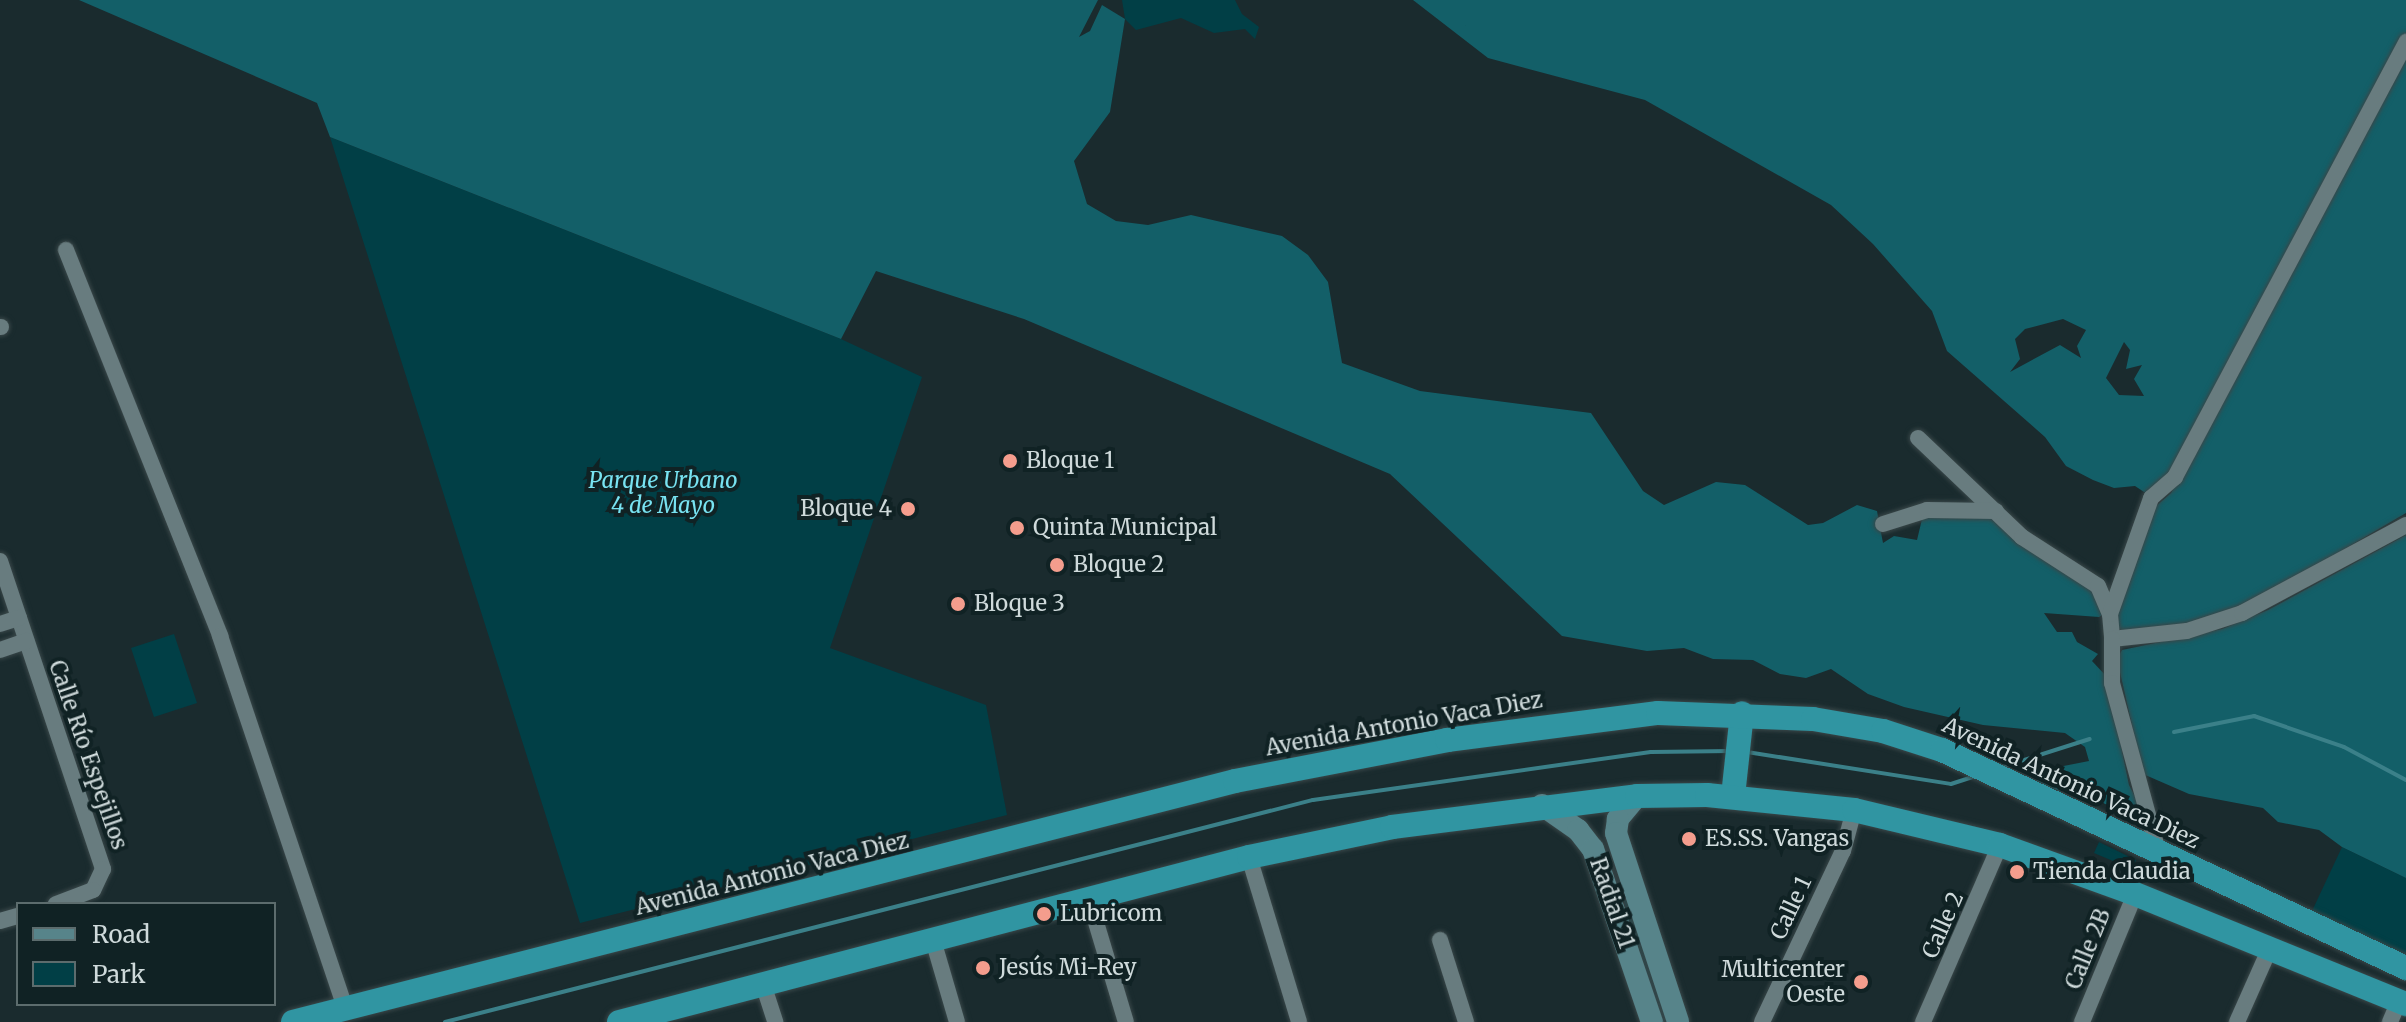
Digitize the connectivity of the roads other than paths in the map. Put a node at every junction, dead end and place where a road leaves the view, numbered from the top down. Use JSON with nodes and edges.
{"nodes":[{"id":1,"x":2406,"y":42,"type":"edge"},
{"id":2,"x":66,"y":250,"type":"dead end"},
{"id":3,"x":1918,"y":438,"type":"dead end"},
{"id":4,"x":1996,"y":511,"type":"junction"},
{"id":5,"x":1883,"y":524,"type":"dead end"},
{"id":6,"x":2406,"y":525,"type":"edge"},
{"id":7,"x":0,"y":561,"type":"edge"},
{"id":8,"x":2110,"y":614,"type":"junction"},
{"id":9,"x":19,"y":618,"type":"junction"},
{"id":10,"x":0,"y":624,"type":"edge"},
{"id":11,"x":2112,"y":639,"type":"junction"},
{"id":12,"x":26,"y":641,"type":"junction"},
{"id":13,"x":0,"y":650,"type":"edge"},
{"id":14,"x":1741,"y":719,"type":"junction"},
{"id":15,"x":1734,"y":786,"type":"junction"},
{"id":16,"x":1637,"y":796,"type":"junction"},
{"id":17,"x":1542,"y":805,"type":"junction"},
{"id":18,"x":1854,"y":810,"type":"junction"},
{"id":19,"x":2000,"y":845,"type":"junction"},
{"id":20,"x":2158,"y":851,"type":"junction"},
{"id":21,"x":1249,"y":857,"type":"junction"},
{"id":22,"x":1632,"y":886,"type":"junction"},
{"id":23,"x":1609,"y":892,"type":"junction"},
{"id":24,"x":2135,"y":894,"type":"junction"},
{"id":25,"x":1089,"y":899,"type":"junction"},
{"id":26,"x":61,"y":902,"type":"edge"},
{"id":27,"x":933,"y":940,"type":"junction"},
{"id":28,"x":1440,"y":940,"type":"dead end"},
{"id":29,"x":2269,"y":950,"type":"junction"},
{"id":30,"x":2406,"y":968,"type":"edge"},
{"id":31,"x":763,"y":984,"type":"junction"},
{"id":32,"x":345,"y":1008,"type":"junction"},
{"id":33,"x":2398,"y":1009,"type":"edge"},
{"id":34,"x":293,"y":1022,"type":"edge"},
{"id":35,"x":619,"y":1022,"type":"edge"},
{"id":36,"x":775,"y":1022,"type":"edge"},
{"id":37,"x":957,"y":1022,"type":"edge"},
{"id":38,"x":1126,"y":1022,"type":"edge"},
{"id":39,"x":1299,"y":1022,"type":"edge"},
{"id":40,"x":1466,"y":1022,"type":"edge"},
{"id":41,"x":1650,"y":1022,"type":"edge"},
{"id":42,"x":1678,"y":1022,"type":"edge"},
{"id":43,"x":1762,"y":1022,"type":"edge"},
{"id":44,"x":1923,"y":1022,"type":"edge"},
{"id":45,"x":2082,"y":1022,"type":"edge"},
{"id":46,"x":2237,"y":1022,"type":"edge"}],
"edges":[{"from":1,"to":8,"type":"street"},
{"from":2,"to":32,"type":"street"},
{"from":3,"to":4,"type":"street"},
{"from":4,"to":5,"type":"street"},
{"from":4,"to":8,"type":"street"},
{"from":6,"to":11,"type":"street"},
{"from":7,"to":9,"type":"street","name":"Calle Río Espejillos"},
{"from":8,"to":11,"type":"street"},
{"from":9,"to":10,"type":"street"},
{"from":9,"to":12,"type":"street","name":"Calle Río Espejillos"},
{"from":11,"to":20,"type":"street"},
{"from":12,"to":13,"type":"street"},
{"from":12,"to":26,"type":"street","name":"Calle Río Espejillos"},
{"from":14,"to":15,"type":"highway"},
{"from":14,"to":20,"type":"highway","name":"Avenida Antonio Vaca Diez"},
{"from":14,"to":32,"type":"highway","name":"Avenida Antonio Vaca Diez"},
{"from":15,"to":16,"type":"highway"},
{"from":15,"to":18,"type":"highway"},
{"from":16,"to":17,"type":"highway"},
{"from":16,"to":22,"type":"street","name":"Radial 21"},
{"from":17,"to":21,"type":"highway"},
{"from":17,"to":23,"type":"street","name":"Radial 21"},
{"from":18,"to":19,"type":"highway"},
{"from":18,"to":43,"type":"street","name":"Calle 1"},
{"from":19,"to":24,"type":"highway"},
{"from":19,"to":44,"type":"street","name":"Calle 2"},
{"from":20,"to":30,"type":"highway","name":"Avenida Antonio Vaca Diez"},
{"from":21,"to":25,"type":"highway"},
{"from":21,"to":39,"type":"street"},
{"from":22,"to":23,"type":"street"},
{"from":22,"to":42,"type":"street","name":"Radial 21"},
{"from":23,"to":41,"type":"street","name":"Radial 21"},
{"from":24,"to":29,"type":"highway"},
{"from":24,"to":45,"type":"street","name":"Calle 2B"},
{"from":25,"to":27,"type":"highway"},
{"from":25,"to":38,"type":"street"},
{"from":27,"to":31,"type":"highway"},
{"from":27,"to":37,"type":"street"},
{"from":28,"to":40,"type":"street"},
{"from":29,"to":33,"type":"highway"},
{"from":29,"to":46,"type":"street"},
{"from":31,"to":35,"type":"highway"},
{"from":31,"to":36,"type":"street"},
{"from":32,"to":34,"type":"highway","name":"Avenida Antonio Vaca Diez"}]}
